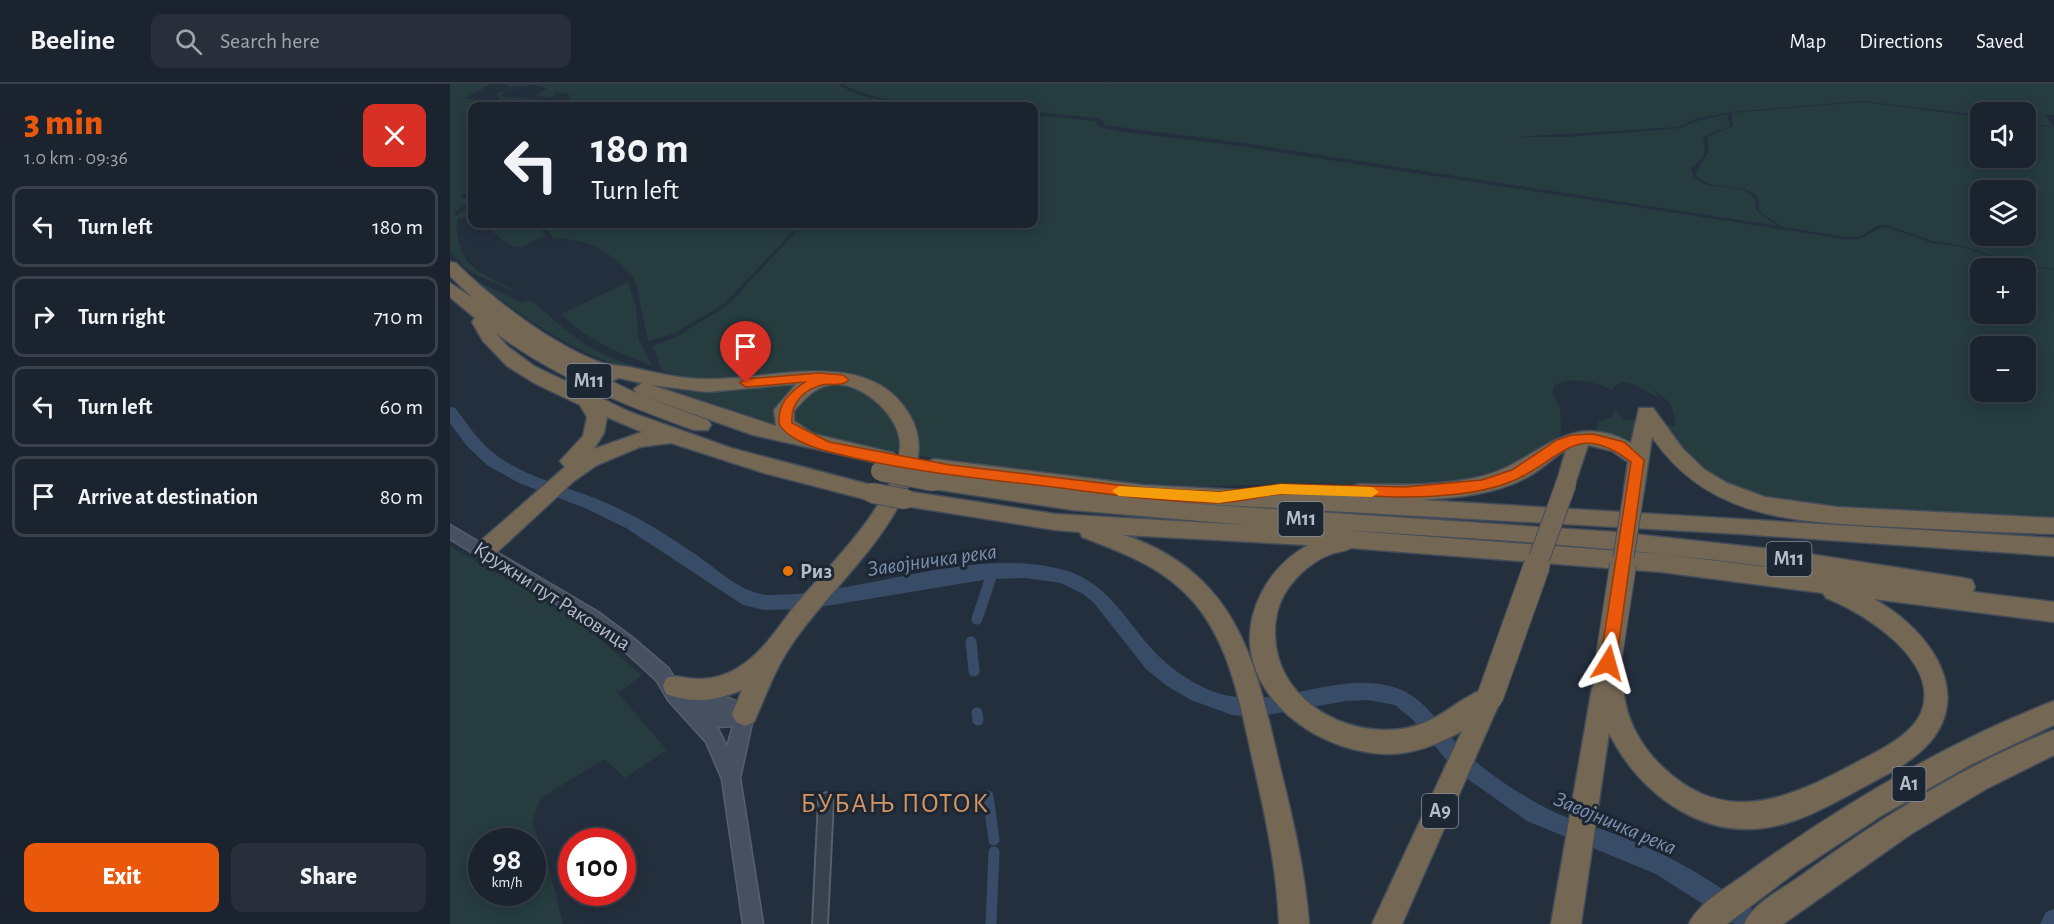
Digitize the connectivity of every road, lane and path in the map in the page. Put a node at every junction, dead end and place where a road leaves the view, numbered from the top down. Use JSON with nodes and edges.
{"nodes":[{"id":1,"x":450,"y":267,"type":"edge"},
{"id":2,"x":450,"y":288,"type":"edge"},
{"id":3,"x":477,"y":313,"type":"junction"},
{"id":4,"x":600,"y":369,"type":"junction"},
{"id":5,"x":843,"y":380,"type":"junction"},
{"id":6,"x":587,"y":400,"type":"junction"},
{"id":7,"x":1580,"y":438,"type":"junction"},
{"id":8,"x":681,"y":440,"type":"junction"},
{"id":9,"x":827,"y":446,"type":"junction"},
{"id":10,"x":1638,"y":460,"type":"junction"},
{"id":11,"x":884,"y":465,"type":"junction"},
{"id":12,"x":933,"y":474,"type":"junction"},
{"id":13,"x":560,"y":477,"type":"junction"},
{"id":14,"x":1219,"y":498,"type":"junction"},
{"id":15,"x":1055,"y":522,"type":"junction"},
{"id":16,"x":2054,"y":526,"type":"edge"},
{"id":17,"x":450,"y":531,"type":"edge"},
{"id":18,"x":1371,"y":541,"type":"junction"},
{"id":19,"x":478,"y":546,"type":"junction"},
{"id":20,"x":2054,"y":547,"type":"edge"},
{"id":21,"x":1767,"y":574,"type":"junction"},
{"id":22,"x":2054,"y":605,"type":"edge"},
{"id":23,"x":2054,"y":612,"type":"edge"},
{"id":24,"x":769,"y":659,"type":"junction"},
{"id":25,"x":1608,"y":663,"type":"junction"},
{"id":26,"x":669,"y":680,"type":"junction"},
{"id":27,"x":1490,"y":697,"type":"junction"},
{"id":28,"x":693,"y":713,"type":"junction"},
{"id":29,"x":2054,"y":713,"type":"edge"},
{"id":30,"x":745,"y":714,"type":"junction"},
{"id":31,"x":2054,"y":742,"type":"edge"},
{"id":32,"x":731,"y":779,"type":"junction"},
{"id":33,"x":826,"y":800,"type":"dead end"},
{"id":34,"x":1707,"y":922,"type":"edge"},
{"id":35,"x":753,"y":924,"type":"edge"},
{"id":36,"x":820,"y":924,"type":"edge"},
{"id":37,"x":1294,"y":924,"type":"edge"},
{"id":38,"x":1387,"y":924,"type":"edge"},
{"id":39,"x":1566,"y":924,"type":"edge"},
{"id":40,"x":1759,"y":924,"type":"edge"}],
"edges":[{"from":1,"to":4,"type":"highway","number":"M11"},
{"from":2,"to":3,"type":"highway","number":"M11"},
{"from":3,"to":6,"type":"highway"},
{"from":3,"to":11,"type":"highway","number":"M11"},
{"from":4,"to":5,"type":"highway"},
{"from":4,"to":9,"type":"highway","number":"M11"},
{"from":5,"to":9,"type":"highway"},
{"from":5,"to":24,"type":"highway"},
{"from":6,"to":8,"type":"highway"},
{"from":6,"to":13,"type":"highway"},
{"from":7,"to":10,"type":"highway"},
{"from":7,"to":14,"type":"highway"},
{"from":7,"to":27,"type":"highway","number":"A9","bridge":true},
{"from":8,"to":13,"type":"highway"},
{"from":8,"to":15,"type":"highway","bridge":true},
{"from":9,"to":11,"type":"highway","number":"M11"},
{"from":10,"to":16,"type":"highway"},
{"from":10,"to":25,"type":"highway","bridge":true},
{"from":11,"to":12,"type":"highway","number":"M11","bridge":true},
{"from":12,"to":14,"type":"highway","number":"M11"},
{"from":12,"to":22,"type":"highway","number":"M11"},
{"from":13,"to":19,"type":"highway"},
{"from":14,"to":20,"type":"highway","number":"M11"},
{"from":15,"to":18,"type":"highway"},
{"from":15,"to":37,"type":"highway"},
{"from":17,"to":19,"type":"main road","name":"Кружни пут Раковица"},
{"from":18,"to":21,"type":"highway"},
{"from":18,"to":27,"type":"highway"},
{"from":19,"to":26,"type":"main road","name":"Кружни пут Раковица"},
{"from":21,"to":23,"type":"highway"},
{"from":21,"to":25,"type":"highway"},
{"from":24,"to":26,"type":"highway"},
{"from":24,"to":30,"type":"highway"},
{"from":25,"to":39,"type":"highway"},
{"from":26,"to":28,"type":"main road","name":"Кружни пут Раковица"},
{"from":26,"to":30,"type":"main road"},
{"from":27,"to":38,"type":"highway","number":"A9"},
{"from":28,"to":30,"type":"main road"},
{"from":28,"to":32,"type":"main road","name":"Кружни пут Раковица"},
{"from":29,"to":34,"type":"highway","number":"A1"},
{"from":30,"to":32,"type":"main road"},
{"from":31,"to":40,"type":"highway","number":"A1"},
{"from":32,"to":35,"type":"main road","name":"Кружни пут Раковица"},
{"from":33,"to":36,"type":"street"}]}
